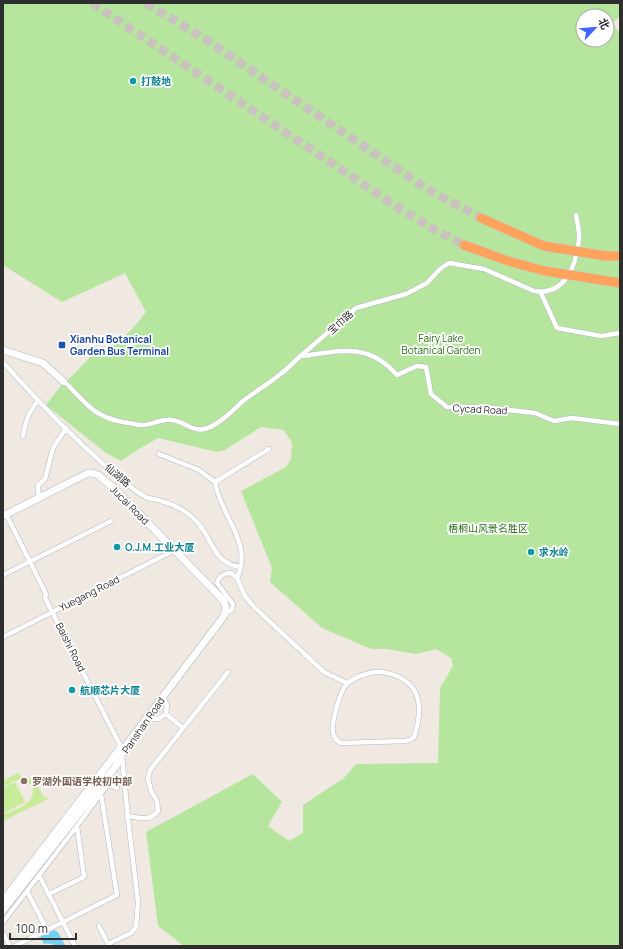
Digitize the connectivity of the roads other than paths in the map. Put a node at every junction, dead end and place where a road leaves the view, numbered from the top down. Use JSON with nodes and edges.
{"nodes":[{"id":1,"x":576,"y":215,"type":"dead end"},
{"id":2,"x":481,"y":218,"type":"tunnel mouth"},
{"id":3,"x":464,"y":245,"type":"tunnel mouth"},
{"id":4,"x":620,"y":256,"type":"edge"},
{"id":5,"x":620,"y":283,"type":"edge"},
{"id":6,"x":541,"y":292,"type":"junction"},
{"id":7,"x":620,"y":333,"type":"edge"},
{"id":8,"x":3,"y":350,"type":"edge"},
{"id":9,"x":303,"y":356,"type":"junction"},
{"id":10,"x":3,"y":362,"type":"edge"},
{"id":11,"x":66,"y":383,"type":"joint"},
{"id":12,"x":38,"y":401,"type":"junction"},
{"id":13,"x":620,"y":424,"type":"edge"},
{"id":14,"x":66,"y":428,"type":"junction"},
{"id":15,"x":23,"y":436,"type":"dead end"},
{"id":16,"x":269,"y":449,"type":"dead end"},
{"id":17,"x":159,"y":454,"type":"dead end"},
{"id":18,"x":216,"y":482,"type":"junction"},
{"id":19,"x":39,"y":498,"type":"junction"},
{"id":20,"x":5,"y":515,"type":"edge"},
{"id":21,"x":111,"y":521,"type":"dead end"},
{"id":22,"x":175,"y":550,"type":"junction"},
{"id":23,"x":30,"y":561,"type":"junction"},
{"id":24,"x":241,"y":567,"type":"junction"},
{"id":25,"x":3,"y":575,"type":"edge"},
{"id":26,"x":237,"y":578,"type":"junction"},
{"id":27,"x":53,"y":612,"type":"junction"},
{"id":28,"x":225,"y":615,"type":"junction"},
{"id":29,"x":3,"y":637,"type":"edge"},
{"id":30,"x":228,"y":672,"type":"dead end"},
{"id":31,"x":347,"y":683,"type":"junction"},
{"id":32,"x":163,"y":697,"type":"junction"},
{"id":33,"x":166,"y":714,"type":"junction"},
{"id":34,"x":147,"y":718,"type":"junction"},
{"id":35,"x":183,"y":728,"type":"junction"},
{"id":36,"x":121,"y":751,"type":"junction"},
{"id":37,"x":117,"y":788,"type":"dead end"},
{"id":38,"x":101,"y":794,"type":"junction"},
{"id":39,"x":127,"y":816,"type":"junction"},
{"id":40,"x":77,"y":826,"type":"junction"},
{"id":41,"x":39,"y":875,"type":"junction"},
{"id":42,"x":28,"y":891,"type":"junction"},
{"id":43,"x":49,"y":894,"type":"junction"},
{"id":44,"x":3,"y":901,"type":"edge"},
{"id":45,"x":3,"y":910,"type":"edge"},
{"id":46,"x":3,"y":922,"type":"edge"},
{"id":47,"x":63,"y":922,"type":"junction"},
{"id":48,"x":98,"y":926,"type":"dead end"},
{"id":49,"x":47,"y":930,"type":"junction"},
{"id":50,"x":3,"y":933,"type":"edge"},
{"id":51,"x":108,"y":945,"type":"edge"},
{"id":52,"x":10,"y":946,"type":"edge"},
{"id":53,"x":15,"y":946,"type":"edge"},
{"id":54,"x":75,"y":946,"type":"edge"}],
"edges":[{"from":1,"to":6,"type":"street"},
{"from":2,"to":4,"type":"highway","bridge":true},
{"from":3,"to":5,"type":"highway","bridge":true},
{"from":6,"to":7,"type":"street"},
{"from":6,"to":9,"type":"street","name":"宝巾路"},
{"from":8,"to":11,"type":"street"},
{"from":9,"to":11,"type":"street","name":"宝巾路"},
{"from":9,"to":13,"type":"street","name":"Cycad Road"},
{"from":10,"to":12,"type":"street","name":"仙湖路"},
{"from":12,"to":14,"type":"street","name":"仙湖路"},
{"from":12,"to":15,"type":"street"},
{"from":14,"to":19,"type":"street"},
{"from":14,"to":24,"type":"street","name":"仙湖路"},
{"from":16,"to":18,"type":"street"},
{"from":17,"to":18,"type":"street"},
{"from":18,"to":24,"type":"street"},
{"from":19,"to":20,"type":"street","name":"Jucai Road"},
{"from":19,"to":22,"type":"street","name":"Jucai Road"},
{"from":20,"to":23,"type":"street","name":"Baishi Road"},
{"from":21,"to":23,"type":"street"},
{"from":22,"to":27,"type":"street","name":"Yuegang Road"},
{"from":22,"to":28,"type":"street","name":"Jucai Road"},
{"from":23,"to":25,"type":"street"},
{"from":23,"to":27,"type":"street","name":"Baishi Road"},
{"from":24,"to":26,"type":"street"},
{"from":26,"to":28,"type":"street"},
{"from":26,"to":31,"type":"street"},
{"from":27,"to":29,"type":"street","name":"Yuegang Road"},
{"from":27,"to":36,"type":"street","name":"Baishi Road"},
{"from":28,"to":32,"type":"street","name":"Panshan Road"},
{"from":30,"to":35,"type":"street"},
{"from":31,"to":31,"type":"street"},
{"from":32,"to":33,"type":"street"},
{"from":32,"to":34,"type":"street","name":"Panshan Road"},
{"from":33,"to":34,"type":"street"},
{"from":33,"to":35,"type":"street"},
{"from":34,"to":36,"type":"street","name":"Panshan Road"},
{"from":35,"to":39,"type":"street"},
{"from":36,"to":39,"type":"street"},
{"from":36,"to":44,"type":"street","name":"Panshan Road"},
{"from":36,"to":45,"type":"street","name":"Panshan Road"},
{"from":37,"to":38,"type":"street"},
{"from":38,"to":40,"type":"street"},
{"from":38,"to":47,"type":"street"},
{"from":39,"to":51,"type":"street"},
{"from":40,"to":41,"type":"street"},
{"from":40,"to":43,"type":"street"},
{"from":41,"to":42,"type":"street"},
{"from":41,"to":43,"type":"street"},
{"from":42,"to":46,"type":"street"},
{"from":42,"to":49,"type":"street"},
{"from":43,"to":47,"type":"street"},
{"from":47,"to":49,"type":"street"},
{"from":47,"to":54,"type":"street"},
{"from":48,"to":51,"type":"street"},
{"from":49,"to":53,"type":"street"},
{"from":50,"to":52,"type":"street"}]}
